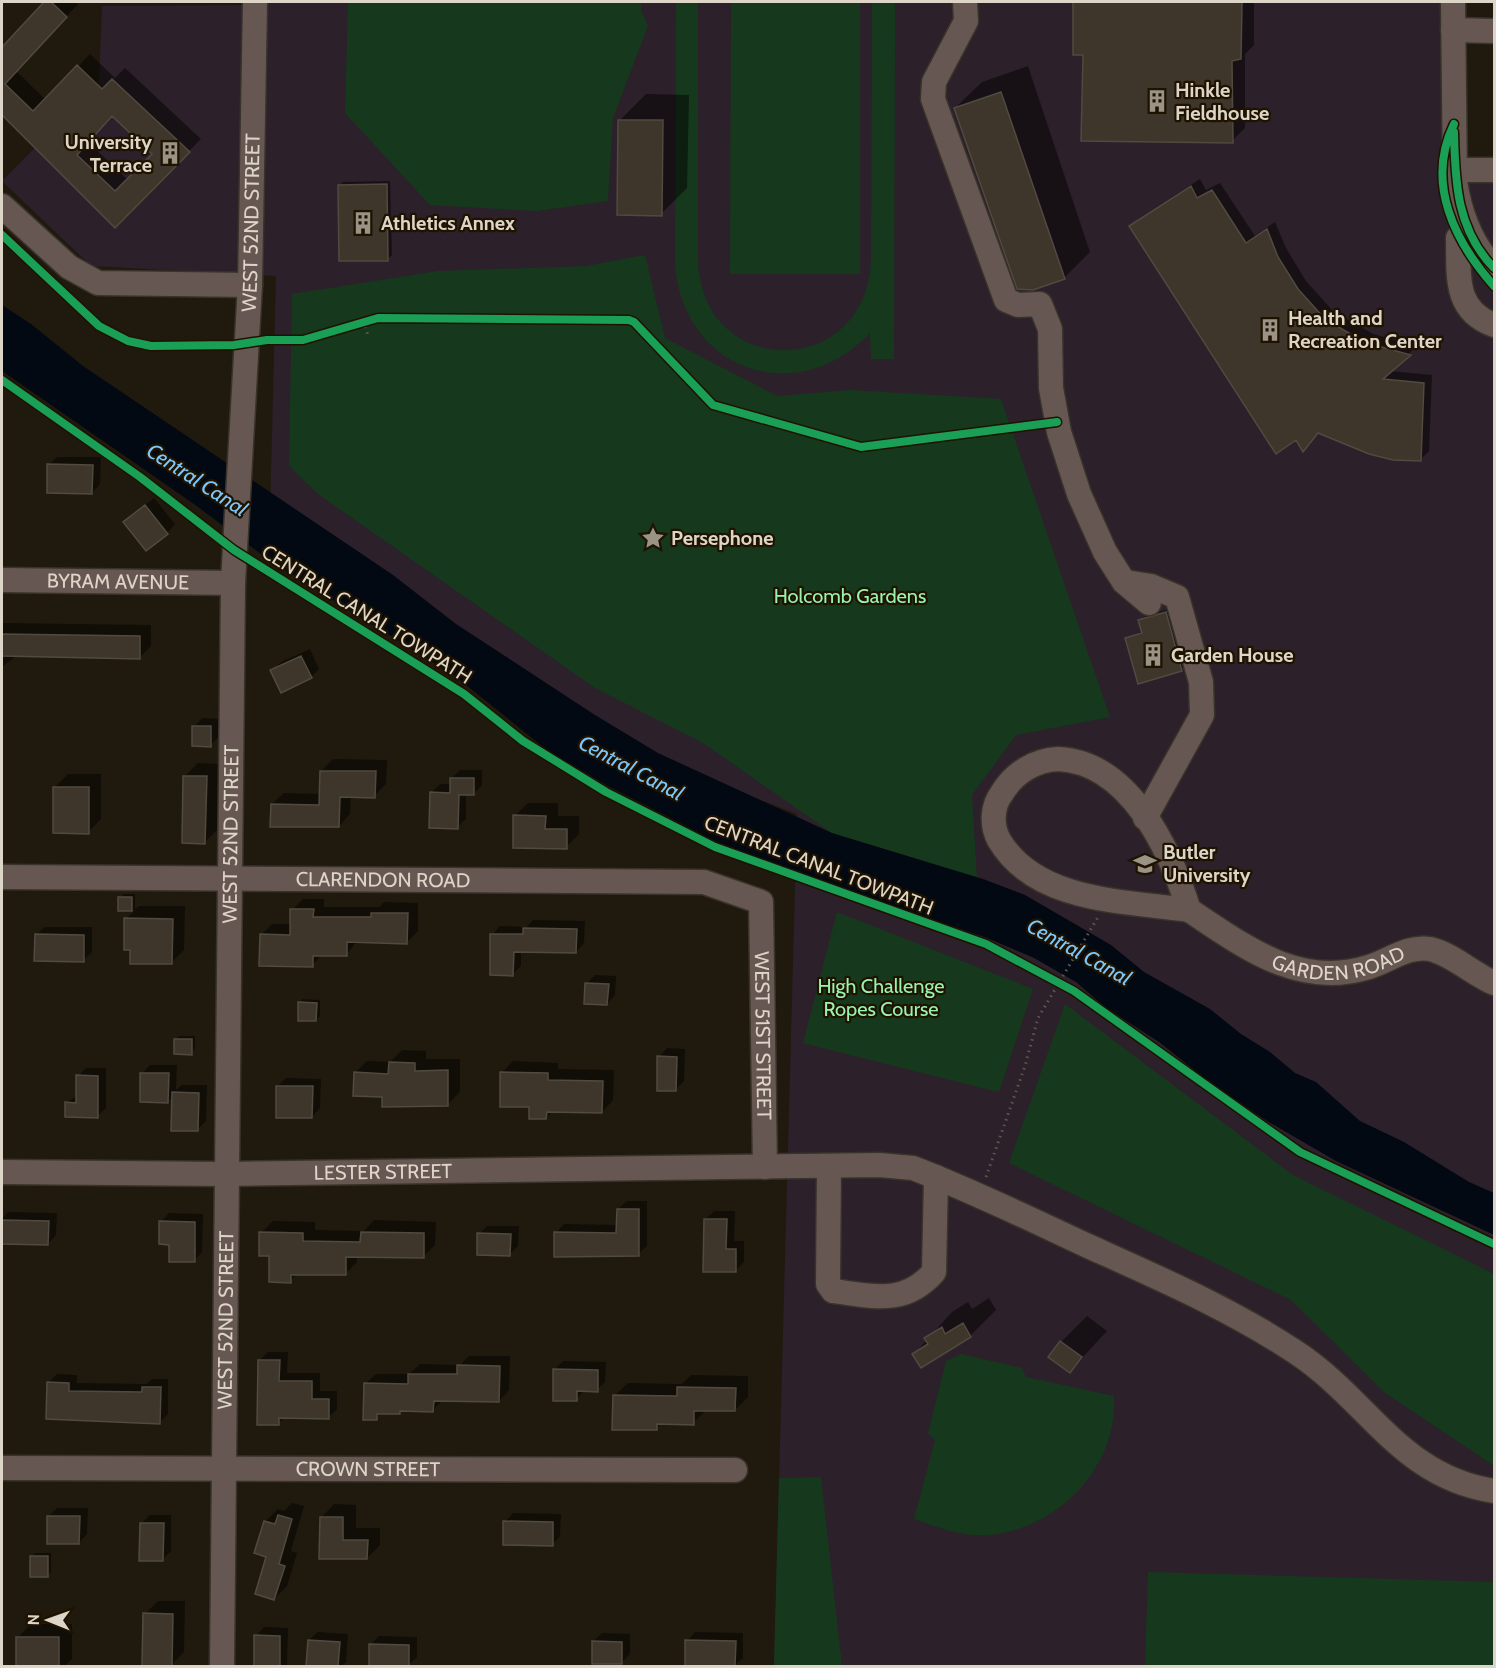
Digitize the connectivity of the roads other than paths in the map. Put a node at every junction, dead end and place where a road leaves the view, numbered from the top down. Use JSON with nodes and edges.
{"nodes":[{"id":1,"x":255,"y":2,"type":"edge"},
{"id":2,"x":964,"y":2,"type":"edge"},
{"id":3,"x":1453,"y":2,"type":"edge"},
{"id":4,"x":1453,"y":30,"type":"junction"},
{"id":5,"x":1494,"y":31,"type":"edge"},
{"id":6,"x":1454,"y":124,"type":"junction"},
{"id":7,"x":1455,"y":170,"type":"junction"},
{"id":8,"x":1494,"y":170,"type":"edge"},
{"id":9,"x":1452,"y":201,"type":"junction"},
{"id":10,"x":2,"y":206,"type":"edge"},
{"id":11,"x":1458,"y":238,"type":"junction"},
{"id":12,"x":1494,"y":268,"type":"edge"},
{"id":13,"x":250,"y":285,"type":"junction"},
{"id":14,"x":1494,"y":286,"type":"edge"},
{"id":15,"x":1494,"y":325,"type":"edge"},
{"id":16,"x":2,"y":580,"type":"edge"},
{"id":17,"x":1124,"y":582,"type":"junction"},
{"id":18,"x":233,"y":583,"type":"junction"},
{"id":19,"x":1149,"y":603,"type":"dead end"},
{"id":20,"x":1145,"y":818,"type":"junction"},
{"id":21,"x":2,"y":877,"type":"edge"},
{"id":22,"x":230,"y":879,"type":"junction"},
{"id":23,"x":761,"y":902,"type":"joint"},
{"id":24,"x":1190,"y":910,"type":"junction"},
{"id":25,"x":1494,"y":983,"type":"edge"},
{"id":26,"x":829,"y":1166,"type":"junction"},
{"id":27,"x":765,"y":1167,"type":"junction"},
{"id":28,"x":2,"y":1172,"type":"edge"},
{"id":29,"x":226,"y":1174,"type":"junction"},
{"id":30,"x":936,"y":1176,"type":"junction"},
{"id":31,"x":2,"y":1468,"type":"edge"},
{"id":32,"x":223,"y":1470,"type":"junction"},
{"id":33,"x":735,"y":1470,"type":"dead end"},
{"id":34,"x":1494,"y":1491,"type":"edge"},
{"id":35,"x":222,"y":1666,"type":"edge"}],
"edges":[{"from":1,"to":13,"type":"street","name":"WEST 52ND STREET"},
{"from":2,"to":17,"type":"street"},
{"from":3,"to":4,"type":"street"},
{"from":4,"to":5,"type":"street"},
{"from":4,"to":6,"type":"street"},
{"from":6,"to":7,"type":"street"},
{"from":6,"to":9,"type":"street"},
{"from":7,"to":8,"type":"street"},
{"from":7,"to":9,"type":"street"},
{"from":9,"to":11,"type":"street"},
{"from":9,"to":12,"type":"street"},
{"from":10,"to":13,"type":"street"},
{"from":11,"to":14,"type":"street"},
{"from":11,"to":15,"type":"street"},
{"from":13,"to":18,"type":"street","name":"WEST 52ND STREET"},
{"from":16,"to":18,"type":"street","name":"BYRAM AVENUE"},
{"from":17,"to":19,"type":"street"},
{"from":17,"to":20,"type":"street"},
{"from":18,"to":22,"type":"street","name":"WEST 52ND STREET"},
{"from":20,"to":24,"type":"street","name":"GARDEN ROAD"},
{"from":20,"to":24,"type":"street","name":"GARDEN ROAD"},
{"from":21,"to":22,"type":"street","name":"CLARENDON ROAD"},
{"from":22,"to":23,"type":"street","name":"CLARENDON ROAD"},
{"from":22,"to":29,"type":"street","name":"WEST 52ND STREET"},
{"from":23,"to":27,"type":"street","name":"WEST 51ST STREET"},
{"from":24,"to":25,"type":"street","name":"GARDEN ROAD"},
{"from":26,"to":27,"type":"street","name":"LESTER STREET"},
{"from":26,"to":30,"type":"street","name":"LESTER STREET"},
{"from":26,"to":30,"type":"street"},
{"from":27,"to":29,"type":"street","name":"LESTER STREET"},
{"from":28,"to":29,"type":"street","name":"LESTER STREET"},
{"from":29,"to":32,"type":"street","name":"WEST 52ND STREET"},
{"from":30,"to":34,"type":"street","name":"LESTER STREET"},
{"from":31,"to":32,"type":"street","name":"CROWN STREET"},
{"from":32,"to":33,"type":"street","name":"CROWN STREET"},
{"from":32,"to":35,"type":"street","name":"WEST 52ND STREET"}]}
